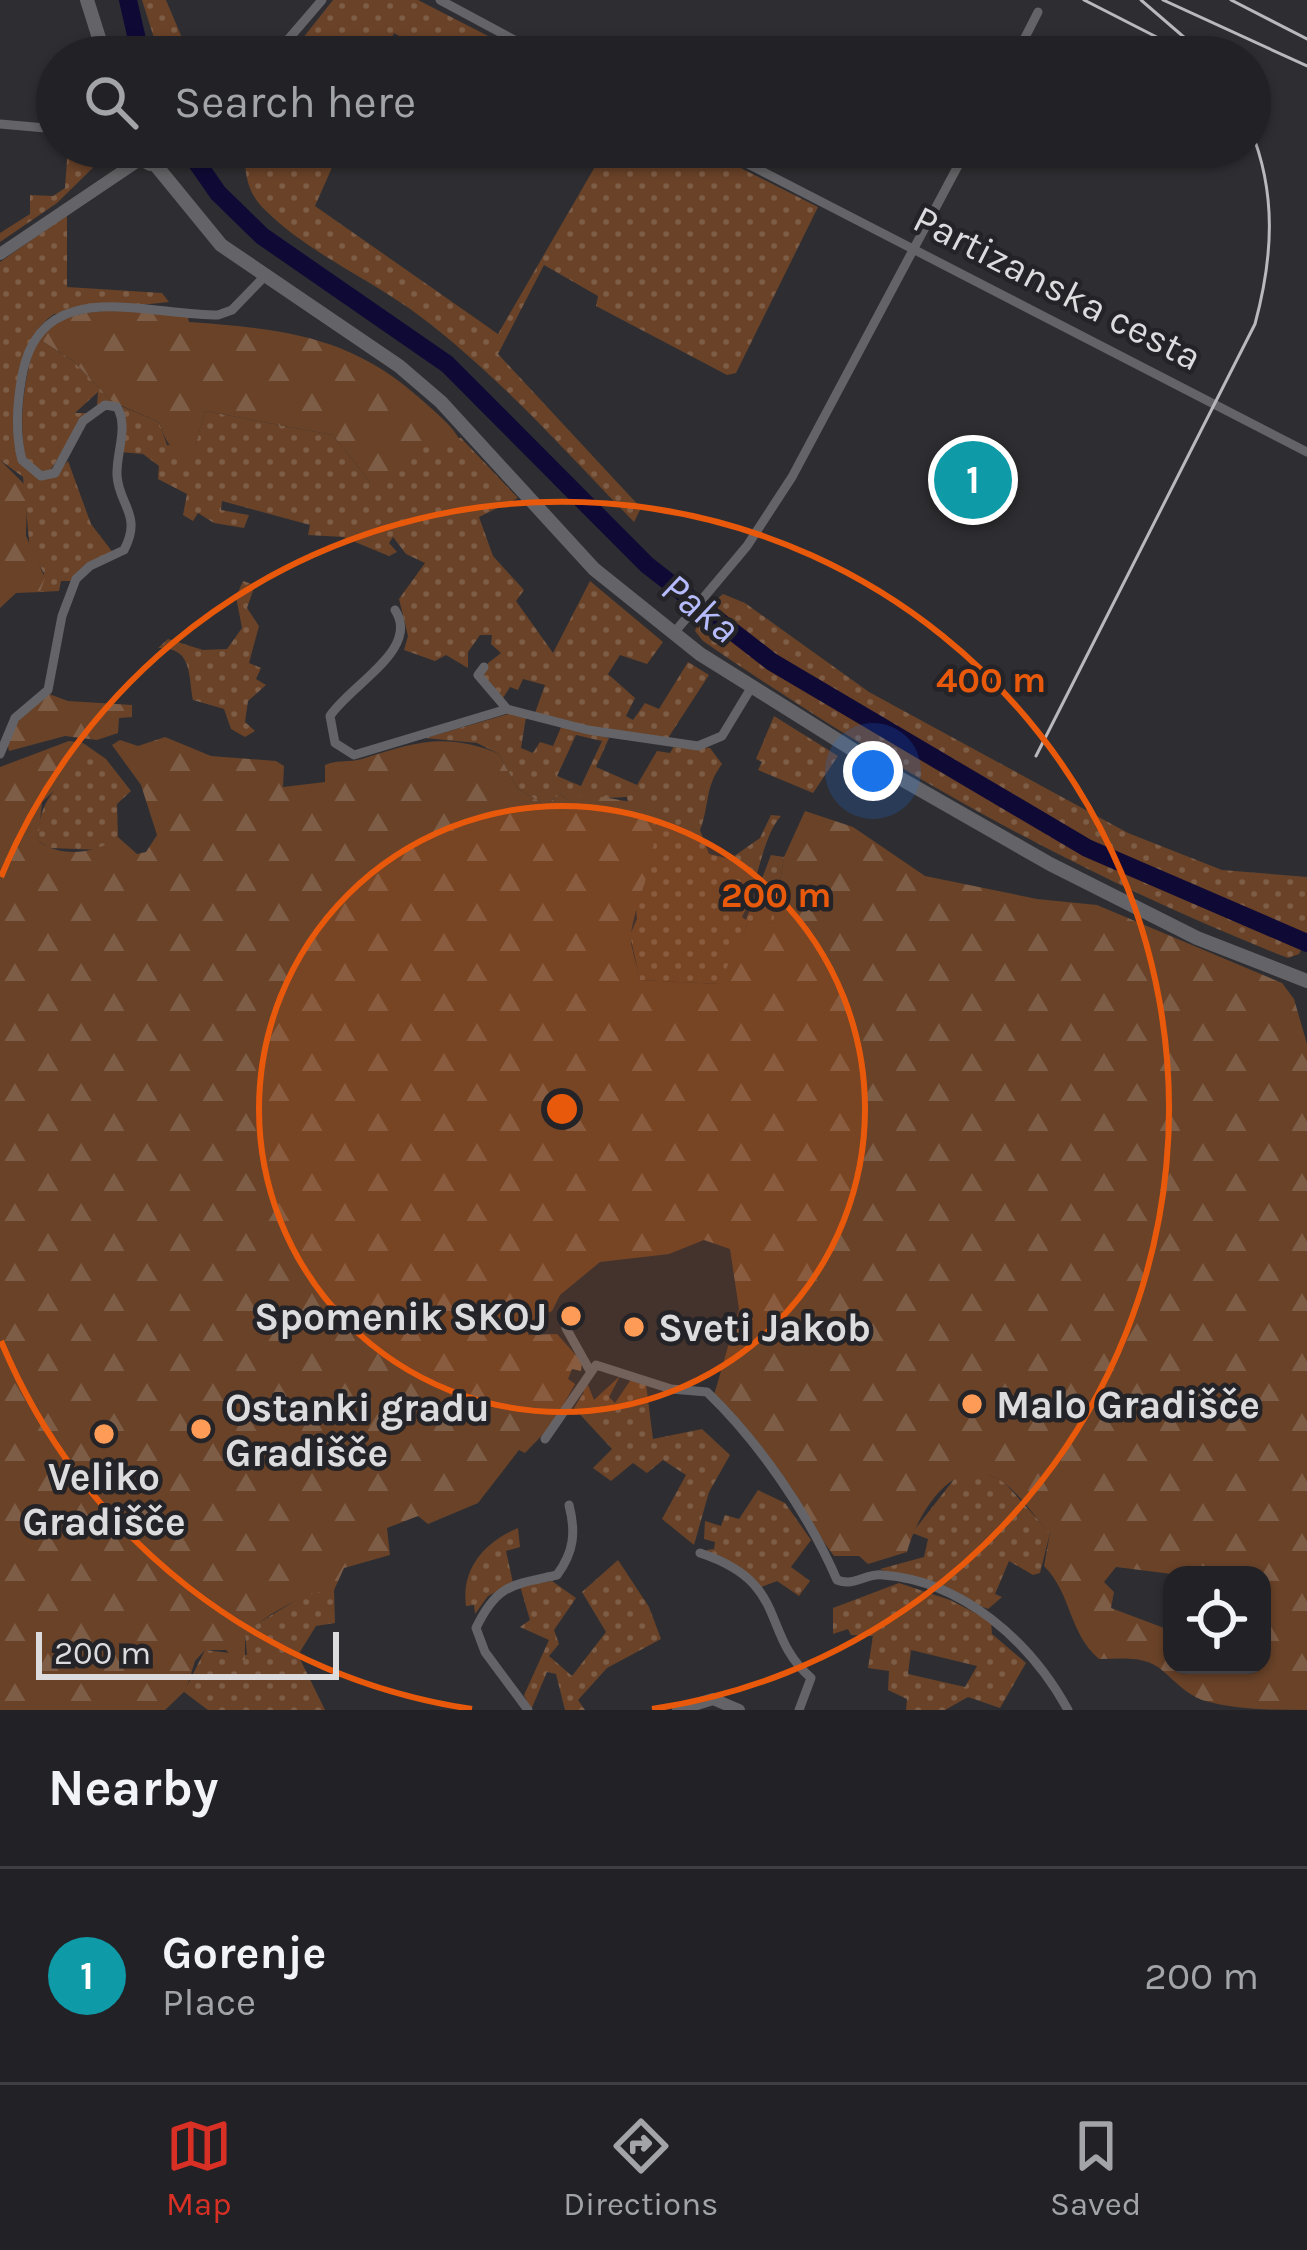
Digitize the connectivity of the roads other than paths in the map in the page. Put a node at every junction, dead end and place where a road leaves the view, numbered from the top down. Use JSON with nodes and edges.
{"nodes":[{"id":1,"x":87,"y":0,"type":"edge"},
{"id":2,"x":322,"y":0,"type":"edge"},
{"id":3,"x":440,"y":0,"type":"edge"},
{"id":4,"x":1038,"y":12,"type":"dead end"},
{"id":5,"x":98,"y":36,"type":"edge"},
{"id":6,"x":291,"y":36,"type":"edge"},
{"id":7,"x":507,"y":36,"type":"edge"},
{"id":8,"x":1026,"y":36,"type":"edge"},
{"id":9,"x":0,"y":124,"type":"edge"},
{"id":10,"x":36,"y":127,"type":"edge"},
{"id":11,"x":127,"y":168,"type":"edge"},
{"id":12,"x":155,"y":168,"type":"edge"},
{"id":13,"x":756,"y":168,"type":"edge"},
{"id":14,"x":957,"y":168,"type":"edge"},
{"id":15,"x":914,"y":250,"type":"junction"},
{"id":16,"x":0,"y":254,"type":"edge"},
{"id":17,"x":263,"y":278,"type":"junction"},
{"id":18,"x":1307,"y":452,"type":"edge"},
{"id":19,"x":395,"y":610,"type":"dead end"},
{"id":20,"x":673,"y":634,"type":"junction"},
{"id":21,"x":484,"y":667,"type":"dead end"},
{"id":22,"x":751,"y":688,"type":"junction"},
{"id":23,"x":507,"y":709,"type":"junction"},
{"id":24,"x":0,"y":754,"type":"edge"},
{"id":25,"x":1305,"y":976,"type":"edge"},
{"id":26,"x":566,"y":1328,"type":"dead end"},
{"id":27,"x":589,"y":1369,"type":"junction"},
{"id":28,"x":545,"y":1438,"type":"dead end"},
{"id":29,"x":569,"y":1504,"type":"dead end"},
{"id":30,"x":700,"y":1552,"type":"dead end"},
{"id":31,"x":528,"y":1710,"type":"edge"},
{"id":32,"x":678,"y":1710,"type":"edge"},
{"id":33,"x":739,"y":1710,"type":"edge"},
{"id":34,"x":799,"y":1710,"type":"edge"},
{"id":35,"x":1068,"y":1710,"type":"edge"}],
"edges":[{"from":1,"to":5,"type":"main road"},
{"from":2,"to":6,"type":"street"},
{"from":3,"to":7,"type":"street"},
{"from":4,"to":8,"type":"street"},
{"from":9,"to":10,"type":"street"},
{"from":11,"to":16,"type":"street"},
{"from":12,"to":17,"type":"main road"},
{"from":13,"to":15,"type":"street","name":"Partizanska cesta"},
{"from":14,"to":15,"type":"street"},
{"from":15,"to":18,"type":"street","name":"Partizanska cesta"},
{"from":15,"to":20,"type":"street"},
{"from":17,"to":20,"type":"main road"},
{"from":17,"to":24,"type":"street"},
{"from":19,"to":23,"type":"street"},
{"from":20,"to":22,"type":"main road"},
{"from":21,"to":23,"type":"street"},
{"from":22,"to":23,"type":"street"},
{"from":22,"to":25,"type":"main road"},
{"from":26,"to":27,"type":"street"},
{"from":27,"to":28,"type":"street"},
{"from":27,"to":35,"type":"street"},
{"from":29,"to":31,"type":"street"},
{"from":30,"to":34,"type":"street"},
{"from":32,"to":33,"type":"street"}]}
